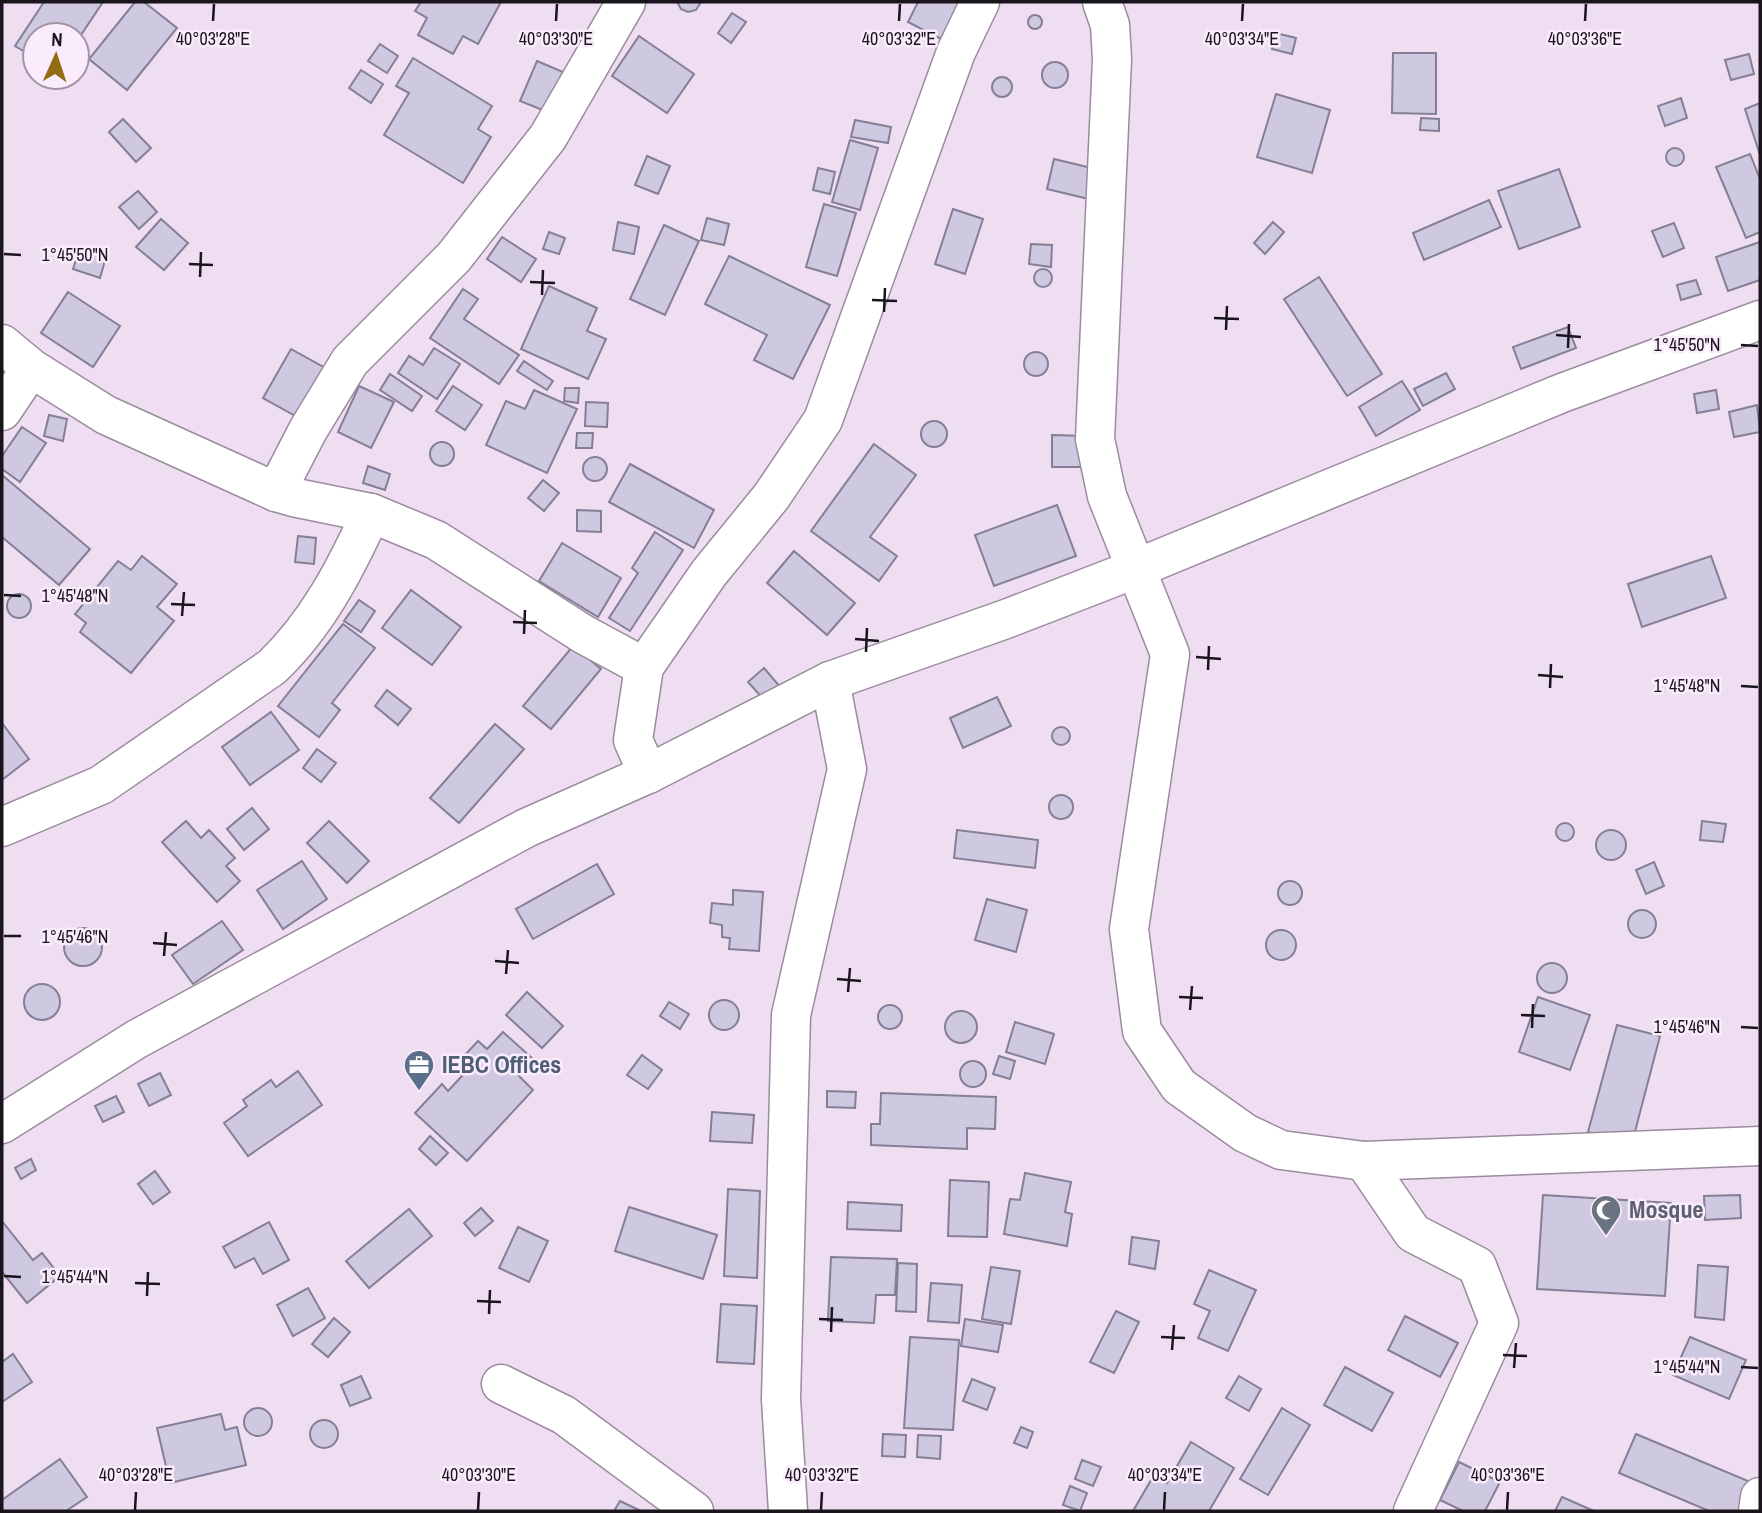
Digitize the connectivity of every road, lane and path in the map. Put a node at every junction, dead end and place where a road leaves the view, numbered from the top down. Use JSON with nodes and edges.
{"nodes":[{"id":1,"x":626,"y":2,"type":"edge"},
{"id":2,"x":980,"y":2,"type":"edge"},
{"id":3,"x":1102,"y":2,"type":"edge"},
{"id":4,"x":1760,"y":320,"type":"edge"},
{"id":5,"x":2,"y":344,"type":"edge"},
{"id":6,"x":31,"y":368,"type":"junction"},
{"id":7,"x":2,"y":411,"type":"edge"},
{"id":8,"x":276,"y":492,"type":"junction"},
{"id":9,"x":370,"y":513,"type":"junction"},
{"id":10,"x":1135,"y":569,"type":"junction"},
{"id":11,"x":645,"y":667,"type":"junction"},
{"id":12,"x":830,"y":681,"type":"junction"},
{"id":13,"x":648,"y":774,"type":"junction"},
{"id":14,"x":2,"y":827,"type":"edge"},
{"id":15,"x":2,"y":1124,"type":"edge"},
{"id":16,"x":1760,"y":1146,"type":"edge"},
{"id":17,"x":1364,"y":1161,"type":"junction"},
{"id":18,"x":501,"y":1384,"type":"dead end"},
{"id":19,"x":1760,"y":1497,"type":"edge"},
{"id":20,"x":694,"y":1511,"type":"edge"},
{"id":21,"x":788,"y":1511,"type":"edge"},
{"id":22,"x":1413,"y":1511,"type":"edge"},
{"id":23,"x":1758,"y":1511,"type":"edge"}],
"edges":[{"from":1,"to":8,"type":"street"},
{"from":2,"to":11,"type":"street"},
{"from":3,"to":10,"type":"street"},
{"from":4,"to":10,"type":"street"},
{"from":5,"to":6,"type":"street"},
{"from":6,"to":7,"type":"street"},
{"from":6,"to":8,"type":"street"},
{"from":8,"to":9,"type":"street"},
{"from":9,"to":11,"type":"street"},
{"from":9,"to":14,"type":"street"},
{"from":10,"to":12,"type":"street"},
{"from":10,"to":17,"type":"street"},
{"from":11,"to":13,"type":"street"},
{"from":12,"to":13,"type":"street"},
{"from":12,"to":21,"type":"street"},
{"from":13,"to":15,"type":"street"},
{"from":16,"to":17,"type":"street"},
{"from":17,"to":22,"type":"street"},
{"from":18,"to":20,"type":"street"},
{"from":19,"to":23,"type":"street"}]}
